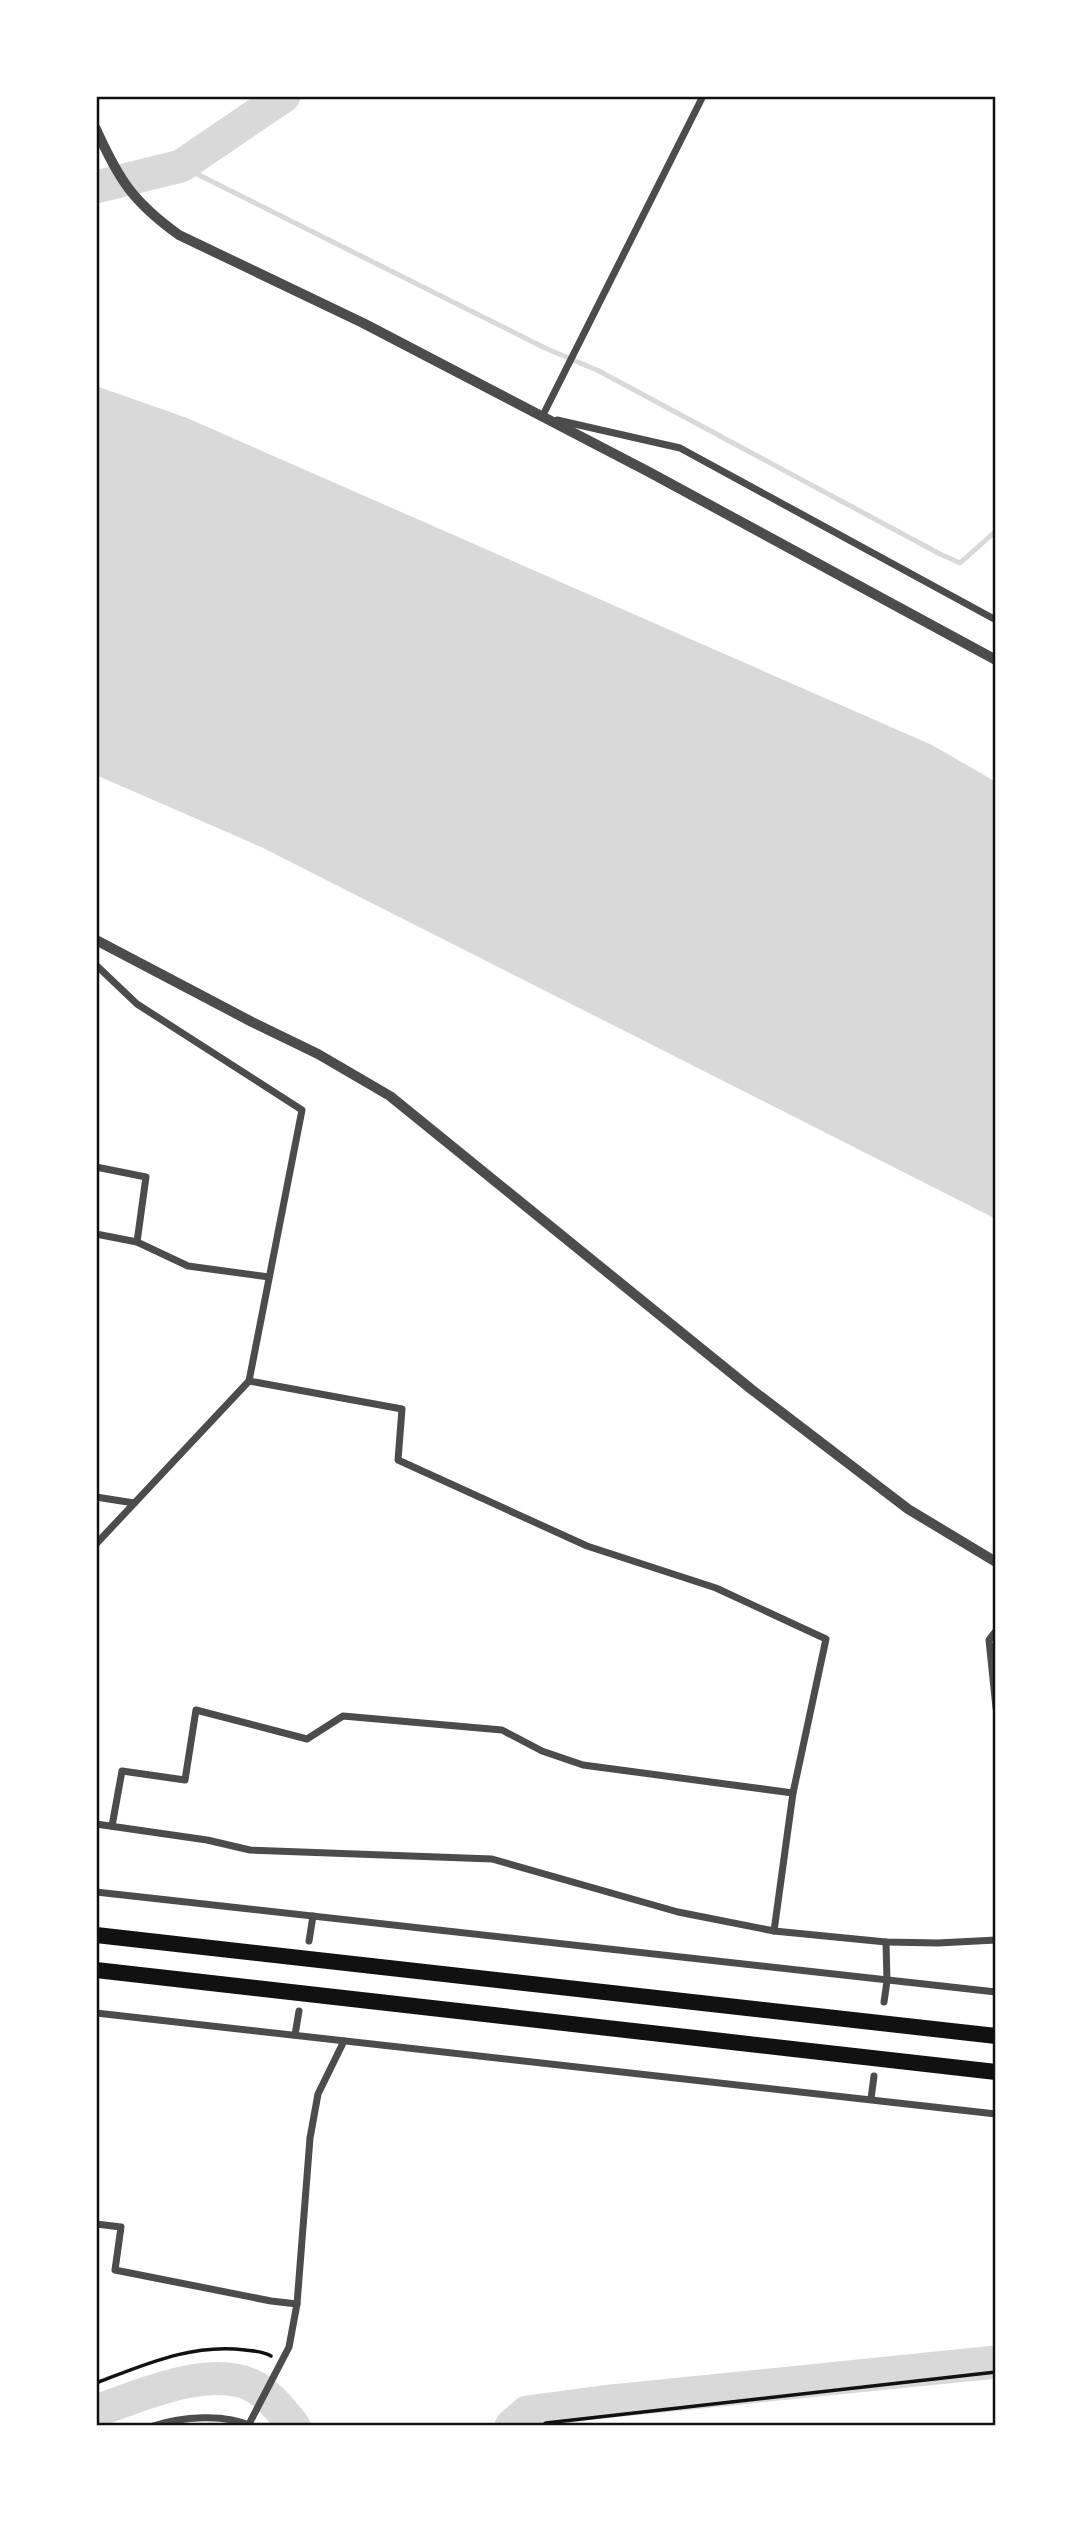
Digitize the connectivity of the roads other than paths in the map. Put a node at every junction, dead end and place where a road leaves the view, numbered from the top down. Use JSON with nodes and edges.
{"nodes":[{"id":1,"x":703,"y":96,"type":"edge"},
{"id":2,"x":96,"y":129,"type":"edge"},
{"id":3,"x":540,"y":416,"type":"junction"},
{"id":4,"x":996,"y":620,"type":"edge"},
{"id":5,"x":996,"y":660,"type":"edge"},
{"id":6,"x":96,"y":940,"type":"edge"},
{"id":7,"x":96,"y":965,"type":"edge"},
{"id":8,"x":96,"y":1167,"type":"edge"},
{"id":9,"x":96,"y":1234,"type":"edge"},
{"id":10,"x":137,"y":1242,"type":"junction"},
{"id":11,"x":269,"y":1277,"type":"junction"},
{"id":12,"x":249,"y":1381,"type":"junction"},
{"id":13,"x":96,"y":1497,"type":"edge"},
{"id":14,"x":134,"y":1503,"type":"junction"},
{"id":15,"x":96,"y":1544,"type":"edge"},
{"id":16,"x":996,"y":1562,"type":"edge"},
{"id":17,"x":996,"y":1631,"type":"edge"},
{"id":18,"x":996,"y":1708,"type":"edge"},
{"id":19,"x":793,"y":1793,"type":"junction"},
{"id":20,"x":96,"y":1824,"type":"edge"},
{"id":21,"x":112,"y":1826,"type":"junction"},
{"id":22,"x":96,"y":1892,"type":"edge"},
{"id":23,"x":313,"y":1916,"type":"junction"},
{"id":24,"x":774,"y":1931,"type":"junction"},
{"id":25,"x":96,"y":1935,"type":"edge"},
{"id":26,"x":996,"y":1940,"type":"edge"},
{"id":27,"x":309,"y":1941,"type":"dead end"},
{"id":28,"x":886,"y":1942,"type":"junction"},
{"id":29,"x":96,"y":1970,"type":"edge"},
{"id":30,"x":887,"y":1980,"type":"junction"},
{"id":31,"x":996,"y":1992,"type":"edge"},
{"id":32,"x":884,"y":2002,"type":"dead end"},
{"id":33,"x":299,"y":2011,"type":"dead end"},
{"id":34,"x":96,"y":2013,"type":"edge"},
{"id":35,"x":295,"y":2035,"type":"junction"},
{"id":36,"x":996,"y":2036,"type":"edge"},
{"id":37,"x":344,"y":2041,"type":"junction"},
{"id":38,"x":996,"y":2072,"type":"edge"},
{"id":39,"x":874,"y":2076,"type":"dead end"},
{"id":40,"x":871,"y":2099,"type":"junction"},
{"id":41,"x":996,"y":2114,"type":"edge"},
{"id":42,"x":96,"y":2224,"type":"edge"},
{"id":43,"x":297,"y":2304,"type":"junction"},
{"id":44,"x":251,"y":2422,"type":"edge"},
{"id":45,"x":153,"y":2426,"type":"edge"}],
"edges":[{"from":1,"to":3,"type":"street"},
{"from":2,"to":3,"type":"street"},
{"from":3,"to":4,"type":"street"},
{"from":3,"to":5,"type":"street"},
{"from":6,"to":16,"type":"street"},
{"from":7,"to":11,"type":"street"},
{"from":8,"to":10,"type":"street"},
{"from":9,"to":10,"type":"street"},
{"from":10,"to":11,"type":"street"},
{"from":11,"to":12,"type":"street"},
{"from":12,"to":14,"type":"street"},
{"from":12,"to":19,"type":"street"},
{"from":13,"to":14,"type":"street"},
{"from":14,"to":15,"type":"street"},
{"from":17,"to":18,"type":"street"},
{"from":19,"to":21,"type":"street"},
{"from":19,"to":24,"type":"street"},
{"from":20,"to":21,"type":"street"},
{"from":21,"to":24,"type":"street"},
{"from":22,"to":23,"type":"street"},
{"from":23,"to":27,"type":"street"},
{"from":23,"to":30,"type":"street"},
{"from":24,"to":28,"type":"street"},
{"from":25,"to":36,"type":"highway"},
{"from":26,"to":28,"type":"street"},
{"from":28,"to":30,"type":"street"},
{"from":29,"to":38,"type":"highway"},
{"from":30,"to":31,"type":"street"},
{"from":30,"to":32,"type":"street"},
{"from":33,"to":35,"type":"street"},
{"from":34,"to":35,"type":"street"},
{"from":35,"to":37,"type":"street"},
{"from":37,"to":40,"type":"street"},
{"from":37,"to":43,"type":"street"},
{"from":39,"to":40,"type":"street"},
{"from":40,"to":41,"type":"street"},
{"from":42,"to":43,"type":"street"},
{"from":43,"to":44,"type":"street"},
{"from":44,"to":45,"type":"street"}]}
